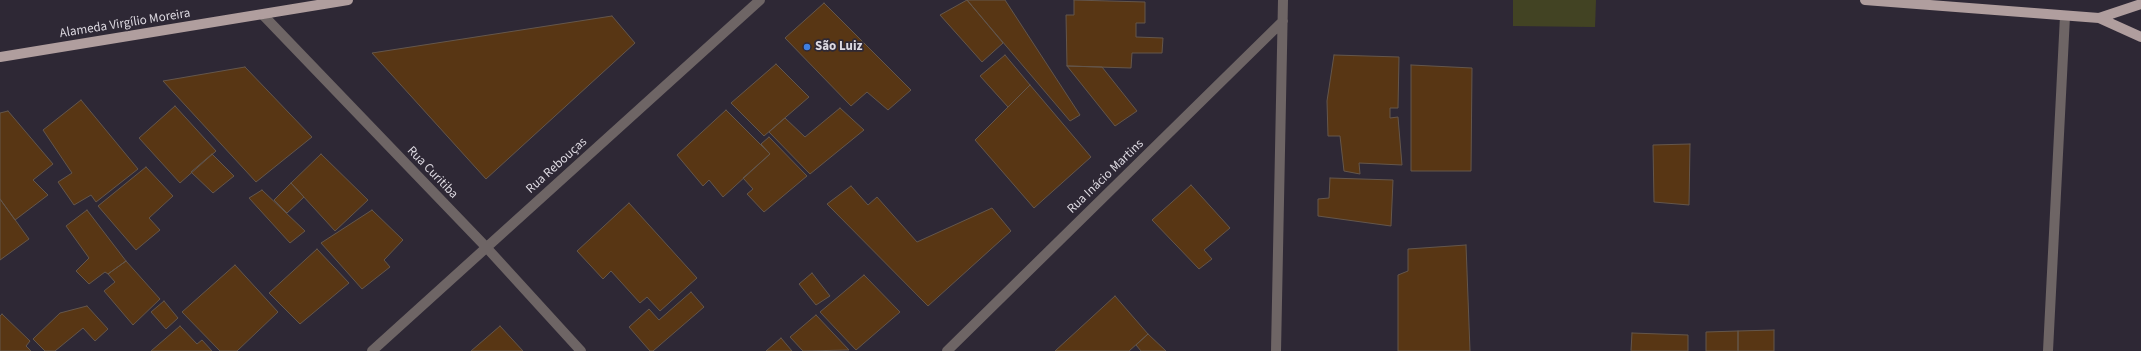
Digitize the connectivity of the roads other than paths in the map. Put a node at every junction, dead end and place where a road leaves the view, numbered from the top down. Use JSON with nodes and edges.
{"nodes":[{"id":1,"x":348,"y":0,"type":"edge"},
{"id":2,"x":760,"y":0,"type":"edge"},
{"id":3,"x":1283,"y":0,"type":"edge"},
{"id":4,"x":1865,"y":0,"type":"edge"},
{"id":5,"x":2141,"y":4,"type":"edge"},
{"id":6,"x":263,"y":15,"type":"junction"},
{"id":7,"x":2065,"y":16,"type":"junction"},
{"id":8,"x":2099,"y":18,"type":"junction"},
{"id":9,"x":1283,"y":21,"type":"junction"},
{"id":10,"x":2141,"y":37,"type":"edge"},
{"id":11,"x":0,"y":57,"type":"edge"},
{"id":12,"x":486,"y":247,"type":"junction"},
{"id":13,"x":372,"y":351,"type":"edge"},
{"id":14,"x":581,"y":351,"type":"edge"},
{"id":15,"x":947,"y":351,"type":"edge"},
{"id":16,"x":1276,"y":351,"type":"edge"},
{"id":17,"x":2048,"y":351,"type":"edge"}],
"edges":[{"from":1,"to":6,"type":"main road","name":"Alameda Virgílio Moreira"},
{"from":2,"to":12,"type":"street","name":"Rua Rebouças"},
{"from":3,"to":9,"type":"street"},
{"from":4,"to":7,"type":"main road"},
{"from":5,"to":8,"type":"main road"},
{"from":6,"to":11,"type":"main road","name":"Alameda Virgílio Moreira"},
{"from":6,"to":12,"type":"street","name":"Rua Curitiba"},
{"from":7,"to":8,"type":"main road"},
{"from":7,"to":17,"type":"street"},
{"from":8,"to":10,"type":"main road"},
{"from":9,"to":15,"type":"street","name":"Rua Inácio Martins"},
{"from":9,"to":16,"type":"street"},
{"from":12,"to":13,"type":"street","name":"Rua Rebouças"},
{"from":12,"to":14,"type":"street","name":"Rua Curitiba"}]}
